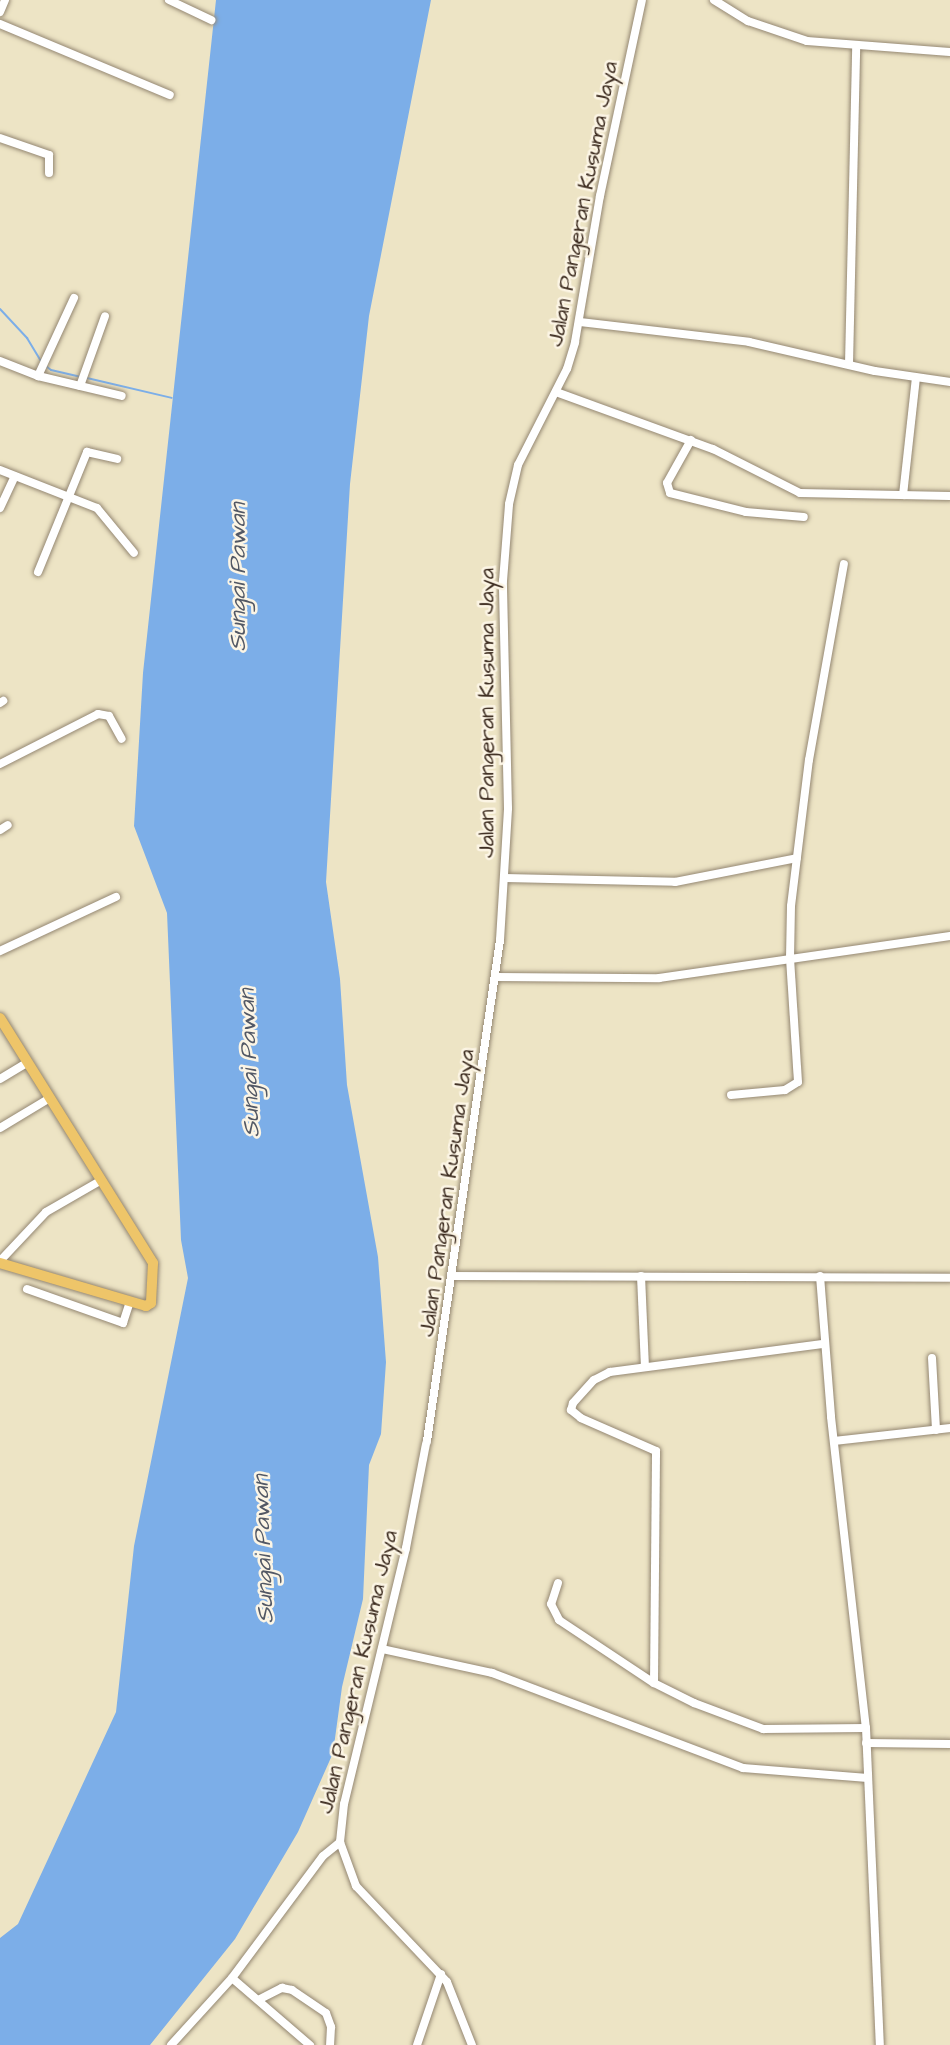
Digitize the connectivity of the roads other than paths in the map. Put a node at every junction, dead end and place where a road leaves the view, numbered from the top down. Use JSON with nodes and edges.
{"nodes":[{"id":1,"x":5,"y":0,"type":"edge"},
{"id":2,"x":169,"y":0,"type":"edge"},
{"id":3,"x":642,"y":0,"type":"edge"},
{"id":4,"x":714,"y":0,"type":"edge"},
{"id":5,"x":0,"y":12,"type":"edge"},
{"id":6,"x":211,"y":20,"type":"dead end"},
{"id":7,"x":0,"y":24,"type":"edge"},
{"id":8,"x":856,"y":47,"type":"junction"},
{"id":9,"x":950,"y":52,"type":"edge"},
{"id":10,"x":170,"y":95,"type":"dead end"},
{"id":11,"x":0,"y":138,"type":"edge"},
{"id":12,"x":49,"y":173,"type":"dead end"},
{"id":13,"x":74,"y":298,"type":"dead end"},
{"id":14,"x":105,"y":316,"type":"dead end"},
{"id":15,"x":580,"y":322,"type":"junction"},
{"id":16,"x":0,"y":361,"type":"edge"},
{"id":17,"x":849,"y":364,"type":"junction"},
{"id":18,"x":38,"y":376,"type":"junction"},
{"id":19,"x":915,"y":378,"type":"junction"},
{"id":20,"x":950,"y":382,"type":"edge"},
{"id":21,"x":80,"y":386,"type":"junction"},
{"id":22,"x":556,"y":392,"type":"junction"},
{"id":23,"x":122,"y":396,"type":"dead end"},
{"id":24,"x":692,"y":440,"type":"junction"},
{"id":25,"x":117,"y":459,"type":"dead end"},
{"id":26,"x":0,"y":470,"type":"edge"},
{"id":27,"x":15,"y":476,"type":"junction"},
{"id":28,"x":903,"y":495,"type":"junction"},
{"id":29,"x":70,"y":496,"type":"junction"},
{"id":30,"x":950,"y":496,"type":"edge"},
{"id":31,"x":0,"y":508,"type":"edge"},
{"id":32,"x":804,"y":517,"type":"dead end"},
{"id":33,"x":134,"y":553,"type":"dead end"},
{"id":34,"x":844,"y":564,"type":"dead end"},
{"id":35,"x":38,"y":572,"type":"dead end"},
{"id":36,"x":122,"y":739,"type":"dead end"},
{"id":37,"x":0,"y":764,"type":"edge"},
{"id":38,"x":796,"y":858,"type":"junction"},
{"id":39,"x":504,"y":878,"type":"junction"},
{"id":40,"x":116,"y":897,"type":"dead end"},
{"id":41,"x":950,"y":936,"type":"edge"},
{"id":42,"x":0,"y":951,"type":"edge"},
{"id":43,"x":790,"y":958,"type":"junction"},
{"id":44,"x":496,"y":976,"type":"junction"},
{"id":45,"x":0,"y":1020,"type":"edge"},
{"id":46,"x":27,"y":1063,"type":"junction"},
{"id":47,"x":0,"y":1079,"type":"edge"},
{"id":48,"x":731,"y":1095,"type":"dead end"},
{"id":49,"x":48,"y":1099,"type":"junction"},
{"id":50,"x":0,"y":1128,"type":"edge"},
{"id":51,"x":100,"y":1181,"type":"junction"},
{"id":52,"x":0,"y":1262,"type":"edge"},
{"id":53,"x":453,"y":1276,"type":"junction"},
{"id":54,"x":641,"y":1276,"type":"junction"},
{"id":55,"x":820,"y":1276,"type":"junction"},
{"id":56,"x":950,"y":1278,"type":"edge"},
{"id":57,"x":27,"y":1289,"type":"dead end"},
{"id":58,"x":130,"y":1301,"type":"junction"},
{"id":59,"x":824,"y":1344,"type":"junction"},
{"id":60,"x":932,"y":1358,"type":"dead end"},
{"id":61,"x":645,"y":1367,"type":"junction"},
{"id":62,"x":950,"y":1428,"type":"edge"},
{"id":63,"x":936,"y":1430,"type":"junction"},
{"id":64,"x":834,"y":1441,"type":"junction"},
{"id":65,"x":558,"y":1583,"type":"dead end"},
{"id":66,"x":382,"y":1649,"type":"junction"},
{"id":67,"x":654,"y":1683,"type":"junction"},
{"id":68,"x":866,"y":1728,"type":"junction"},
{"id":69,"x":866,"y":1743,"type":"junction"},
{"id":70,"x":950,"y":1744,"type":"edge"},
{"id":71,"x":868,"y":1778,"type":"junction"},
{"id":72,"x":340,"y":1842,"type":"junction"},
{"id":73,"x":441,"y":1974,"type":"junction"},
{"id":74,"x":232,"y":1978,"type":"junction"},
{"id":75,"x":260,"y":1999,"type":"junction"},
{"id":76,"x":171,"y":2045,"type":"edge"},
{"id":77,"x":310,"y":2045,"type":"edge"},
{"id":78,"x":330,"y":2045,"type":"edge"},
{"id":79,"x":417,"y":2045,"type":"edge"},
{"id":80,"x":472,"y":2045,"type":"edge"},
{"id":81,"x":880,"y":2045,"type":"edge"}],
"edges":[{"from":1,"to":5,"type":"street"},
{"from":2,"to":6,"type":"street"},
{"from":3,"to":15,"type":"street","name":"Jalan Pangeran Kusuma Jaya"},
{"from":4,"to":8,"type":"street"},
{"from":7,"to":10,"type":"street"},
{"from":8,"to":9,"type":"street"},
{"from":8,"to":17,"type":"street"},
{"from":11,"to":12,"type":"street"},
{"from":13,"to":18,"type":"street"},
{"from":14,"to":21,"type":"street"},
{"from":15,"to":17,"type":"street"},
{"from":15,"to":22,"type":"street","name":"Jalan Pangeran Kusuma Jaya"},
{"from":16,"to":18,"type":"street"},
{"from":17,"to":19,"type":"street"},
{"from":18,"to":21,"type":"street"},
{"from":19,"to":20,"type":"street"},
{"from":19,"to":28,"type":"street"},
{"from":21,"to":23,"type":"street"},
{"from":22,"to":24,"type":"street"},
{"from":22,"to":39,"type":"street","name":"Jalan Pangeran Kusuma Jaya"},
{"from":24,"to":28,"type":"street"},
{"from":24,"to":32,"type":"street"},
{"from":25,"to":29,"type":"street"},
{"from":26,"to":27,"type":"street"},
{"from":27,"to":29,"type":"street"},
{"from":27,"to":31,"type":"street"},
{"from":28,"to":30,"type":"street"},
{"from":29,"to":33,"type":"street"},
{"from":29,"to":35,"type":"street"},
{"from":34,"to":38,"type":"street"},
{"from":36,"to":37,"type":"street"},
{"from":38,"to":39,"type":"street"},
{"from":38,"to":43,"type":"street"},
{"from":39,"to":44,"type":"street","name":"Jalan Pangeran Kusuma Jaya"},
{"from":40,"to":42,"type":"street"},
{"from":41,"to":43,"type":"street"},
{"from":43,"to":44,"type":"street"},
{"from":43,"to":48,"type":"street"},
{"from":44,"to":53,"type":"street","name":"Jalan Pangeran Kusuma Jaya"},
{"from":45,"to":46,"type":"main road"},
{"from":46,"to":47,"type":"street"},
{"from":46,"to":49,"type":"main road"},
{"from":49,"to":50,"type":"street"},
{"from":49,"to":51,"type":"main road"},
{"from":51,"to":52,"type":"street"},
{"from":51,"to":58,"type":"main road"},
{"from":52,"to":58,"type":"main road"},
{"from":53,"to":54,"type":"street"},
{"from":53,"to":66,"type":"street","name":"Jalan Pangeran Kusuma Jaya"},
{"from":54,"to":55,"type":"street"},
{"from":54,"to":61,"type":"street"},
{"from":55,"to":56,"type":"street"},
{"from":55,"to":59,"type":"street"},
{"from":57,"to":58,"type":"street"},
{"from":59,"to":61,"type":"street"},
{"from":59,"to":64,"type":"street"},
{"from":60,"to":63,"type":"street"},
{"from":61,"to":67,"type":"street"},
{"from":62,"to":63,"type":"street"},
{"from":63,"to":64,"type":"street"},
{"from":64,"to":68,"type":"street"},
{"from":65,"to":67,"type":"street"},
{"from":66,"to":71,"type":"street"},
{"from":66,"to":72,"type":"street","name":"Jalan Pangeran Kusuma Jaya"},
{"from":67,"to":68,"type":"street"},
{"from":68,"to":69,"type":"street"},
{"from":69,"to":70,"type":"street"},
{"from":69,"to":71,"type":"street"},
{"from":71,"to":81,"type":"street"},
{"from":72,"to":73,"type":"street","name":"Jalan Pangeran Kusuma Jaya"},
{"from":72,"to":74,"type":"street"},
{"from":73,"to":79,"type":"street"},
{"from":73,"to":80,"type":"street","name":"Jalan Pangeran Kusuma Jaya"},
{"from":74,"to":75,"type":"street"},
{"from":74,"to":76,"type":"street"},
{"from":75,"to":77,"type":"street"},
{"from":75,"to":78,"type":"street"}]}
